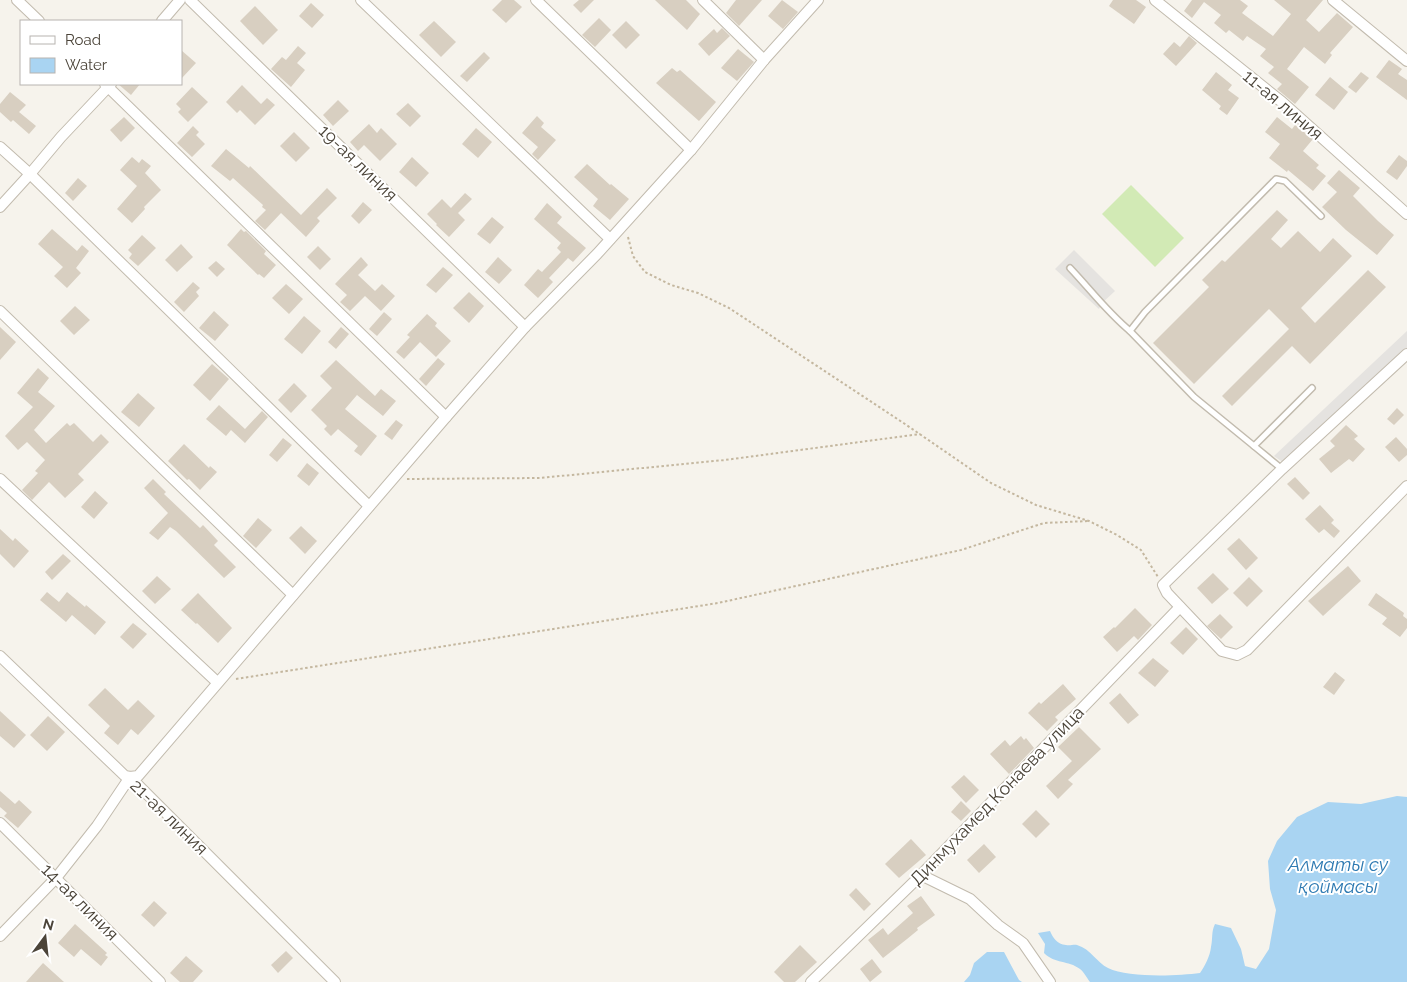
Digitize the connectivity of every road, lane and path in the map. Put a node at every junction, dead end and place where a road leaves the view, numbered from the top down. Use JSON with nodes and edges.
{"nodes":[{"id":1,"x":17,"y":0,"type":"edge"},
{"id":2,"x":180,"y":0,"type":"edge"},
{"id":3,"x":190,"y":0,"type":"edge"},
{"id":4,"x":361,"y":0,"type":"edge"},
{"id":5,"x":536,"y":0,"type":"edge"},
{"id":6,"x":703,"y":0,"type":"edge"},
{"id":7,"x":818,"y":0,"type":"edge"},
{"id":8,"x":1155,"y":0,"type":"edge"},
{"id":9,"x":1333,"y":0,"type":"edge"},
{"id":10,"x":38,"y":20,"type":"edge"},
{"id":11,"x":163,"y":20,"type":"edge"},
{"id":12,"x":764,"y":60,"type":"junction"},
{"id":13,"x":1407,"y":61,"type":"edge"},
{"id":14,"x":108,"y":85,"type":"edge"},
{"id":15,"x":0,"y":147,"type":"edge"},
{"id":16,"x":691,"y":150,"type":"junction"},
{"id":17,"x":30,"y":174,"type":"junction"},
{"id":18,"x":0,"y":207,"type":"edge"},
{"id":19,"x":1407,"y":214,"type":"edge"},
{"id":20,"x":1321,"y":216,"type":"dead end"},
{"id":21,"x":630,"y":218,"type":"junction"},
{"id":22,"x":610,"y":239,"type":"junction"},
{"id":23,"x":1070,"y":268,"type":"dead end"},
{"id":24,"x":0,"y":311,"type":"edge"},
{"id":25,"x":525,"y":327,"type":"junction"},
{"id":26,"x":1130,"y":331,"type":"junction"},
{"id":27,"x":1407,"y":354,"type":"edge"},
{"id":28,"x":1312,"y":388,"type":"dead end"},
{"id":29,"x":446,"y":417,"type":"junction"},
{"id":30,"x":920,"y":434,"type":"junction"},
{"id":31,"x":1254,"y":446,"type":"junction"},
{"id":32,"x":1282,"y":469,"type":"junction"},
{"id":33,"x":0,"y":479,"type":"edge"},
{"id":34,"x":392,"y":479,"type":"junction"},
{"id":35,"x":1407,"y":486,"type":"edge"},
{"id":36,"x":369,"y":506,"type":"junction"},
{"id":37,"x":1089,"y":521,"type":"junction"},
{"id":38,"x":1163,"y":585,"type":"junction"},
{"id":39,"x":293,"y":595,"type":"junction"},
{"id":40,"x":1180,"y":607,"type":"junction"},
{"id":41,"x":0,"y":656,"type":"edge"},
{"id":42,"x":236,"y":679,"type":"dead end"},
{"id":43,"x":217,"y":682,"type":"junction"},
{"id":44,"x":130,"y":777,"type":"junction"},
{"id":45,"x":0,"y":823,"type":"edge"},
{"id":46,"x":922,"y":875,"type":"junction"},
{"id":47,"x":56,"y":878,"type":"junction"},
{"id":48,"x":0,"y":936,"type":"edge"},
{"id":49,"x":160,"y":982,"type":"edge"},
{"id":50,"x":335,"y":982,"type":"edge"},
{"id":51,"x":811,"y":982,"type":"edge"},
{"id":52,"x":1050,"y":982,"type":"edge"}],
"edges":[{"from":1,"to":10,"type":"street"},
{"from":2,"to":11,"type":"street"},
{"from":3,"to":25,"type":"street","name":"19-ая линия"},
{"from":4,"to":22,"type":"street"},
{"from":5,"to":16,"type":"street"},
{"from":6,"to":12,"type":"street"},
{"from":7,"to":12,"type":"street"},
{"from":8,"to":19,"type":"street","name":"11-ая линия"},
{"from":9,"to":13,"type":"street"},
{"from":12,"to":16,"type":"street"},
{"from":14,"to":17,"type":"street"},
{"from":14,"to":29,"type":"street"},
{"from":15,"to":17,"type":"street"},
{"from":16,"to":21,"type":"street"},
{"from":17,"to":18,"type":"street"},
{"from":17,"to":36,"type":"street"},
{"from":20,"to":26,"type":"lane"},
{"from":21,"to":22,"type":"street"},
{"from":21,"to":30,"type":"path"},
{"from":22,"to":25,"type":"street"},
{"from":23,"to":26,"type":"lane"},
{"from":24,"to":39,"type":"street"},
{"from":25,"to":29,"type":"street"},
{"from":26,"to":31,"type":"lane"},
{"from":27,"to":32,"type":"street"},
{"from":28,"to":31,"type":"lane"},
{"from":29,"to":34,"type":"street"},
{"from":30,"to":34,"type":"path"},
{"from":30,"to":37,"type":"path"},
{"from":31,"to":32,"type":"lane"},
{"from":32,"to":38,"type":"street"},
{"from":33,"to":43,"type":"street"},
{"from":34,"to":36,"type":"street"},
{"from":35,"to":40,"type":"street"},
{"from":36,"to":39,"type":"street"},
{"from":37,"to":38,"type":"path"},
{"from":37,"to":42,"type":"path"},
{"from":38,"to":40,"type":"street"},
{"from":39,"to":43,"type":"street"},
{"from":40,"to":46,"type":"street","name":"Динмухамед Конаева улица"},
{"from":41,"to":44,"type":"street","name":"21-ая линия"},
{"from":43,"to":44,"type":"street"},
{"from":44,"to":47,"type":"street"},
{"from":44,"to":50,"type":"street","name":"21-ая линия"},
{"from":45,"to":47,"type":"street","name":"14-ая линия"},
{"from":46,"to":51,"type":"street","name":"Динмухамед Конаева улица"},
{"from":46,"to":52,"type":"street"},
{"from":47,"to":48,"type":"street"},
{"from":47,"to":49,"type":"street","name":"14-ая линия"}]}
